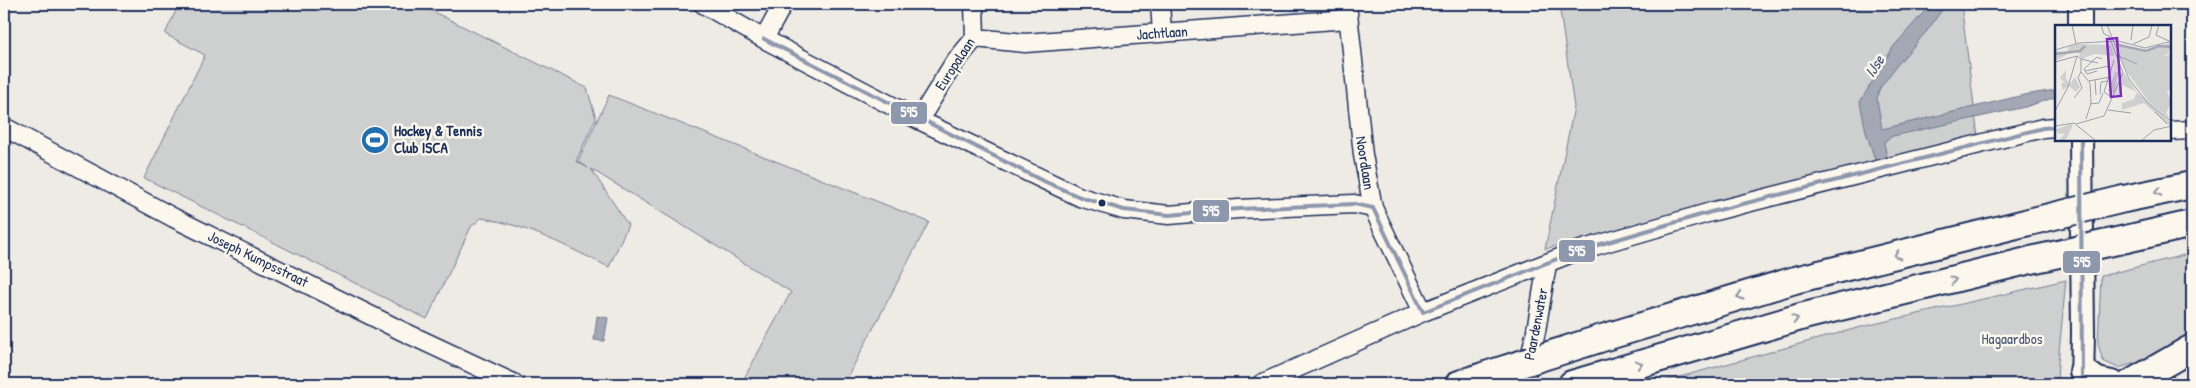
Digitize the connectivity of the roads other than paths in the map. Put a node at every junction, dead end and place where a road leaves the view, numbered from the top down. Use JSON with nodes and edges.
{"nodes":[{"id":1,"x":703,"y":4,"type":"edge"},
{"id":2,"x":783,"y":4,"type":"edge"},
{"id":3,"x":974,"y":4,"type":"edge"},
{"id":4,"x":1160,"y":4,"type":"edge"},
{"id":5,"x":2080,"y":4,"type":"edge"},
{"id":6,"x":1348,"y":12,"type":"edge"},
{"id":7,"x":2080,"y":25,"type":"edge"},
{"id":8,"x":1162,"y":32,"type":"junction"},
{"id":9,"x":975,"y":38,"type":"junction"},
{"id":10,"x":764,"y":39,"type":"junction"},
{"id":11,"x":919,"y":120,"type":"junction"},
{"id":12,"x":4,"y":127,"type":"edge"},
{"id":13,"x":2055,"y":127,"type":"edge"},
{"id":14,"x":2171,"y":130,"type":"edge"},
{"id":15,"x":2192,"y":130,"type":"edge"},
{"id":16,"x":2081,"y":141,"type":"edge"},
{"id":17,"x":2192,"y":185,"type":"edge"},
{"id":18,"x":1372,"y":208,"type":"junction"},
{"id":19,"x":2192,"y":224,"type":"edge"},
{"id":20,"x":1547,"y":264,"type":"junction"},
{"id":21,"x":1423,"y":312,"type":"junction"},
{"id":22,"x":2192,"y":348,"type":"edge"},
{"id":23,"x":2082,"y":378,"type":"edge"},
{"id":24,"x":1582,"y":381,"type":"edge"},
{"id":25,"x":515,"y":384,"type":"edge"},
{"id":26,"x":1260,"y":384,"type":"edge"},
{"id":27,"x":1459,"y":384,"type":"edge"},
{"id":28,"x":1524,"y":384,"type":"edge"},
{"id":29,"x":2111,"y":384,"type":"edge"},
{"id":30,"x":2129,"y":384,"type":"edge"}],
"edges":[{"from":1,"to":10,"type":"street"},
{"from":2,"to":10,"type":"street"},
{"from":3,"to":9,"type":"street","name":"Europalaan"},
{"from":4,"to":8,"type":"street"},
{"from":5,"to":7,"type":"main road"},
{"from":6,"to":8,"type":"street","name":"Jachtlaan"},
{"from":6,"to":18,"type":"street","name":"Noordlaan"},
{"from":8,"to":9,"type":"street","name":"Jachtlaan"},
{"from":9,"to":11,"type":"street","name":"Europalaan"},
{"from":10,"to":11,"type":"street"},
{"from":11,"to":18,"type":"street"},
{"from":12,"to":25,"type":"street","name":"Joseph Kumpsstraat"},
{"from":13,"to":20,"type":"street"},
{"from":14,"to":15,"type":"street"},
{"from":16,"to":23,"type":"main road"},
{"from":17,"to":27,"type":"highway","one_way":true,"bridge":true},
{"from":18,"to":21,"type":"street","name":"Noordlaan"},
{"from":24,"to":19,"type":"highway","one_way":true,"bridge":true},
{"from":20,"to":21,"type":"street"},
{"from":20,"to":28,"type":"street","name":"Paardenwater"},
{"from":21,"to":26,"type":"street"},
{"from":22,"to":30,"type":"highway"},
{"from":23,"to":29,"type":"highway"}]}
